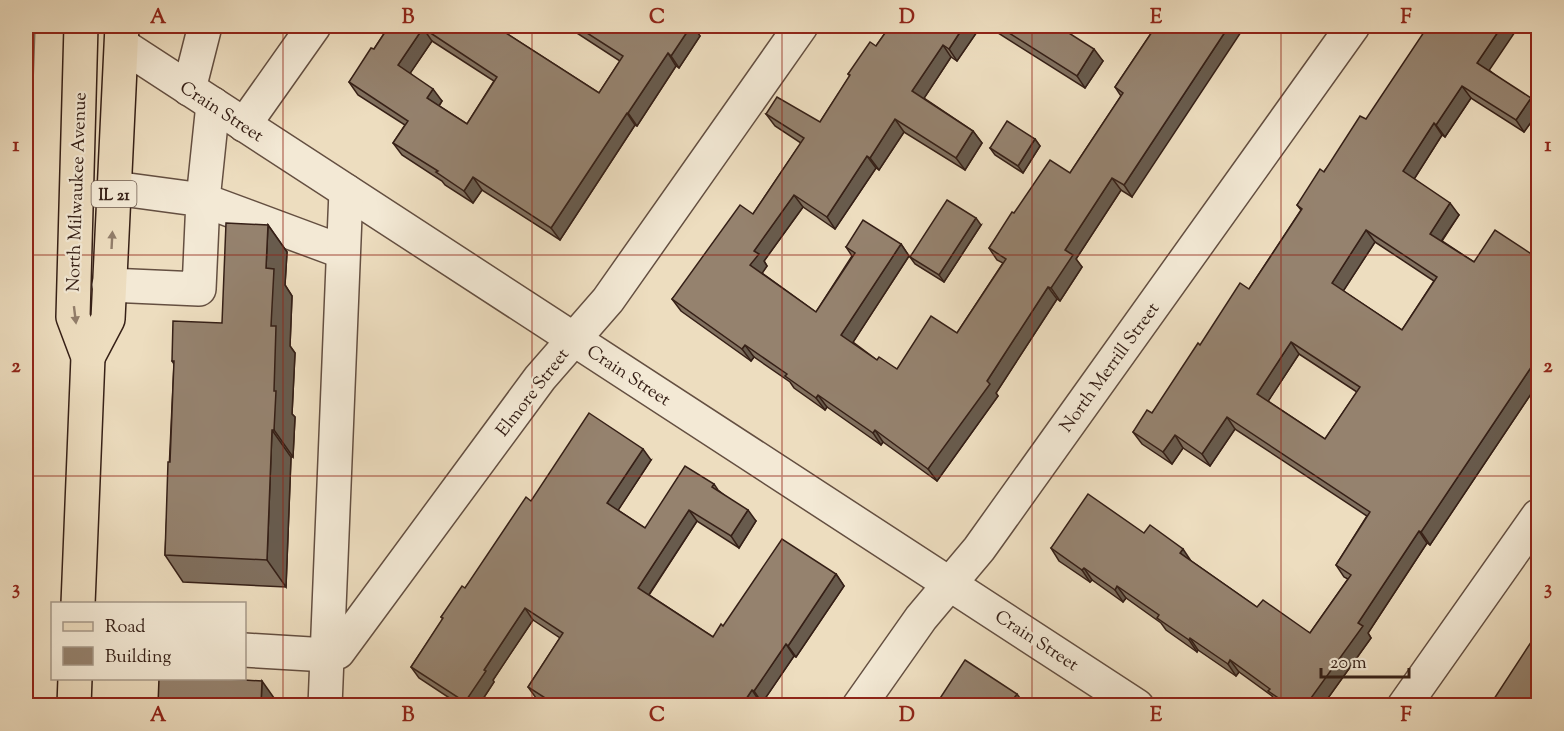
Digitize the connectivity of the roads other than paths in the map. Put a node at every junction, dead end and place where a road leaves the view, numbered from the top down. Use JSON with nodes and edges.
{"nodes":[{"id":1,"x":81,"y":26,"type":"edge"},
{"id":2,"x":206,"y":26,"type":"edge"},
{"id":3,"x":314,"y":26,"type":"edge"},
{"id":4,"x":801,"y":26,"type":"edge"},
{"id":5,"x":1353,"y":26,"type":"edge"},
{"id":6,"x":122,"y":35,"type":"edge"},
{"id":7,"x":201,"y":97,"type":"junction"},
{"id":8,"x":243,"y":125,"type":"junction"},
{"id":9,"x":114,"y":188,"type":"junction"},
{"id":10,"x":346,"y":191,"type":"junction"},
{"id":11,"x":203,"y":200,"type":"junction"},
{"id":12,"x":343,"y":252,"type":"junction"},
{"id":13,"x":109,"y":285,"type":"junction"},
{"id":14,"x":573,"y":339,"type":"junction"},
{"id":15,"x":88,"y":357,"type":"junction"},
{"id":16,"x":1539,"y":516,"type":"edge"},
{"id":17,"x":950,"y":584,"type":"junction"},
{"id":18,"x":78,"y":602,"type":"edge"},
{"id":19,"x":246,"y":651,"type":"edge"},
{"id":20,"x":327,"y":655,"type":"junction"},
{"id":21,"x":75,"y":680,"type":"edge"},
{"id":22,"x":74,"y":705,"type":"edge"},
{"id":23,"x":325,"y":705,"type":"edge"},
{"id":24,"x":859,"y":705,"type":"edge"},
{"id":25,"x":1137,"y":705,"type":"edge"},
{"id":26,"x":1404,"y":705,"type":"edge"}],
"edges":[{"from":1,"to":15,"type":"main road","name":"North Milwaukee Avenue","number":"IL 21","one_way":true},
{"from":2,"to":7,"type":"street"},
{"from":3,"to":8,"type":"street"},
{"from":4,"to":14,"type":"street","name":"Elmore Street"},
{"from":5,"to":17,"type":"street","name":"North Merrill Street"},
{"from":6,"to":7,"type":"street","name":"Crain Street"},
{"from":6,"to":9,"type":"main road","name":"North Milwaukee Avenue","number":"IL 21"},
{"from":7,"to":8,"type":"street","name":"Crain Street"},
{"from":7,"to":11,"type":"street"},
{"from":8,"to":10,"type":"street","name":"Crain Street"},
{"from":9,"to":11,"type":"street"},
{"from":13,"to":9,"type":"main road","name":"North Milwaukee Avenue","number":"IL 21","one_way":true},
{"from":10,"to":12,"type":"street"},
{"from":10,"to":14,"type":"street","name":"Crain Street"},
{"from":11,"to":12,"type":"street"},
{"from":11,"to":13,"type":"street"},
{"from":12,"to":20,"type":"street"},
{"from":13,"to":15,"type":"main road","name":"North Milwaukee Avenue","number":"IL 21"},
{"from":14,"to":17,"type":"street","name":"Crain Street"},
{"from":14,"to":20,"type":"street","name":"Elmore Street"},
{"from":15,"to":18,"type":"main road","name":"North Milwaukee Avenue","number":"IL 21"},
{"from":16,"to":26,"type":"street"},
{"from":17,"to":24,"type":"street","name":"North Merrill Street"},
{"from":17,"to":25,"type":"street","name":"Crain Street"},
{"from":19,"to":20,"type":"street"},
{"from":20,"to":23,"type":"street"},
{"from":21,"to":22,"type":"main road"}]}
